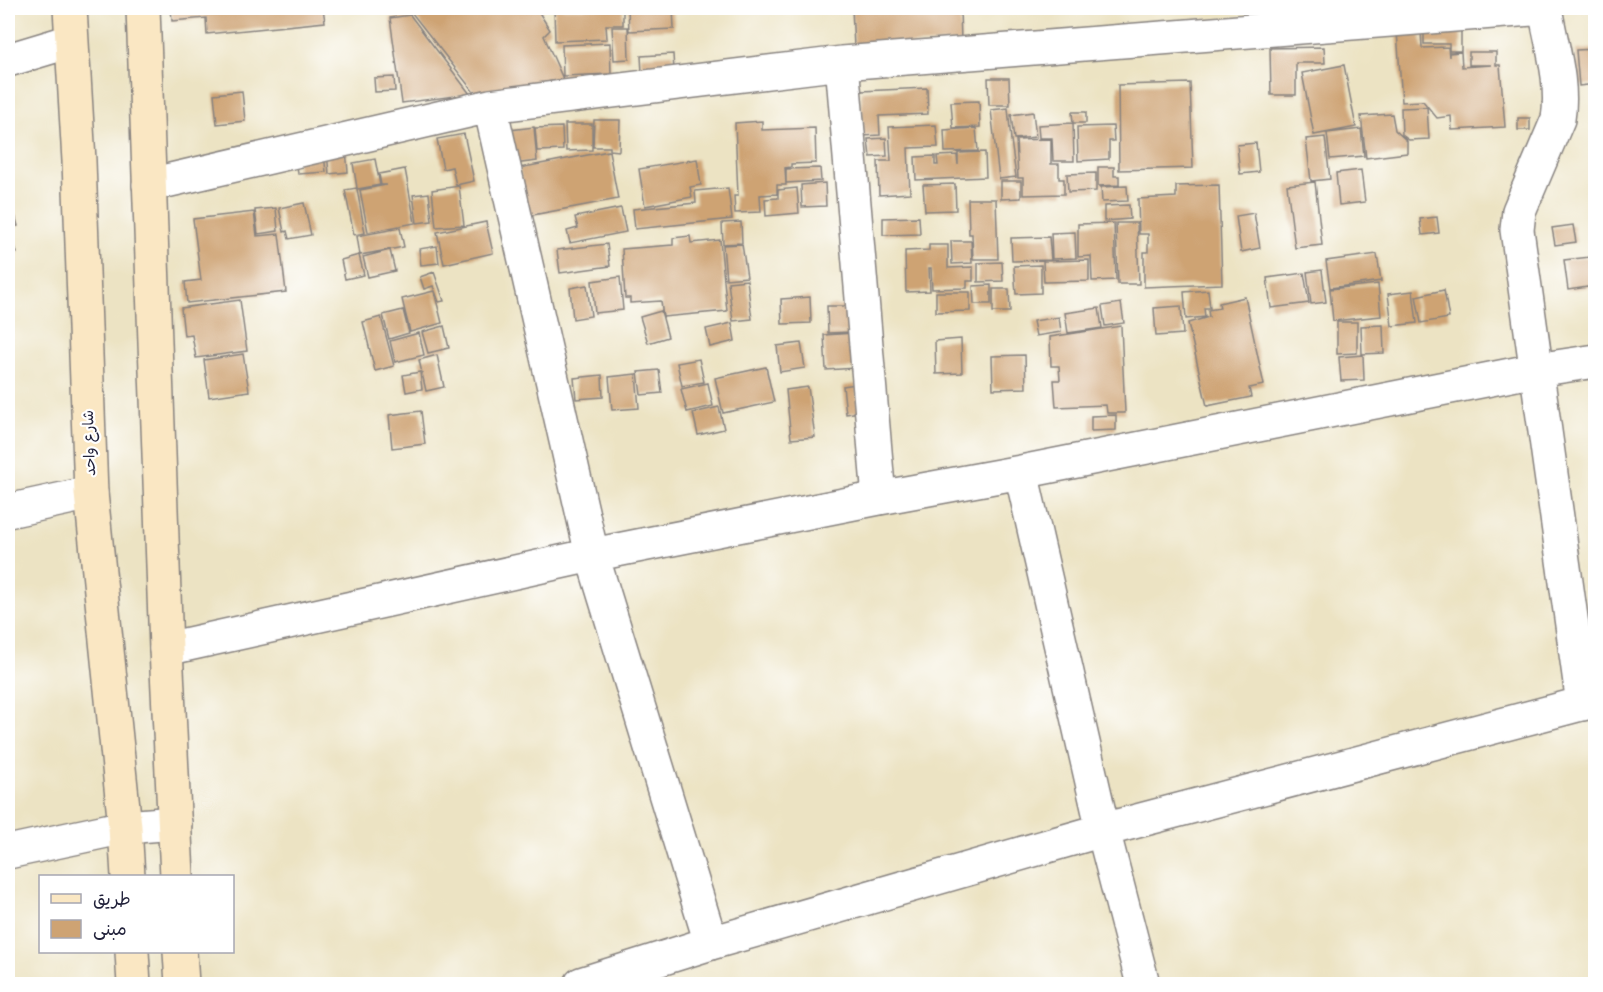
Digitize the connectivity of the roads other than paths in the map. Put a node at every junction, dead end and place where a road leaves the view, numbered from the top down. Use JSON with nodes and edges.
{"nodes":[{"id":1,"x":70,"y":8,"type":"edge"},
{"id":2,"x":143,"y":8,"type":"edge"},
{"id":3,"x":1545,"y":8,"type":"edge"},
{"id":4,"x":71,"y":41,"type":"junction"},
{"id":5,"x":8,"y":60,"type":"edge"},
{"id":6,"x":842,"y":63,"type":"junction"},
{"id":7,"x":490,"y":106,"type":"junction"},
{"id":8,"x":149,"y":185,"type":"junction"},
{"id":9,"x":1596,"y":360,"type":"edge"},
{"id":10,"x":1536,"y":370,"type":"junction"},
{"id":11,"x":1021,"y":472,"type":"junction"},
{"id":12,"x":91,"y":493,"type":"junction"},
{"id":13,"x":879,"y":498,"type":"junction"},
{"id":14,"x":8,"y":511,"type":"edge"},
{"id":15,"x":592,"y":555,"type":"junction"},
{"id":16,"x":166,"y":649,"type":"junction"},
{"id":17,"x":1589,"y":702,"type":"edge"},
{"id":18,"x":175,"y":823,"type":"junction"},
{"id":19,"x":125,"y":827,"type":"junction"},
{"id":20,"x":1103,"y":830,"type":"junction"},
{"id":21,"x":8,"y":852,"type":"edge"},
{"id":22,"x":128,"y":875,"type":"edge"},
{"id":23,"x":177,"y":875,"type":"edge"},
{"id":24,"x":711,"y":943,"type":"junction"},
{"id":25,"x":132,"y":953,"type":"edge"},
{"id":26,"x":180,"y":953,"type":"edge"},
{"id":27,"x":134,"y":984,"type":"edge"},
{"id":28,"x":182,"y":984,"type":"edge"},
{"id":29,"x":581,"y":984,"type":"edge"},
{"id":30,"x":1143,"y":984,"type":"edge"}],
"edges":[{"from":1,"to":4,"type":"street","name":"شارع واحد"},
{"from":2,"to":8,"type":"street"},
{"from":3,"to":6,"type":"street"},
{"from":3,"to":10,"type":"street"},
{"from":4,"to":5,"type":"street"},
{"from":4,"to":12,"type":"street","name":"شارع واحد"},
{"from":6,"to":7,"type":"street"},
{"from":6,"to":13,"type":"street"},
{"from":7,"to":8,"type":"street"},
{"from":7,"to":15,"type":"street"},
{"from":8,"to":16,"type":"street"},
{"from":9,"to":10,"type":"street"},
{"from":10,"to":11,"type":"street"},
{"from":10,"to":17,"type":"street"},
{"from":11,"to":13,"type":"street"},
{"from":11,"to":20,"type":"street"},
{"from":12,"to":14,"type":"street"},
{"from":12,"to":19,"type":"street","name":"شارع واحد"},
{"from":13,"to":15,"type":"street"},
{"from":15,"to":16,"type":"street"},
{"from":15,"to":24,"type":"street"},
{"from":16,"to":18,"type":"street"},
{"from":17,"to":20,"type":"street"},
{"from":18,"to":19,"type":"street"},
{"from":18,"to":23,"type":"street"},
{"from":19,"to":21,"type":"street"},
{"from":19,"to":22,"type":"street","name":"شارع واحد"},
{"from":20,"to":24,"type":"street"},
{"from":20,"to":30,"type":"street"},
{"from":24,"to":29,"type":"street"},
{"from":25,"to":27,"type":"street"},
{"from":26,"to":28,"type":"street"}]}
